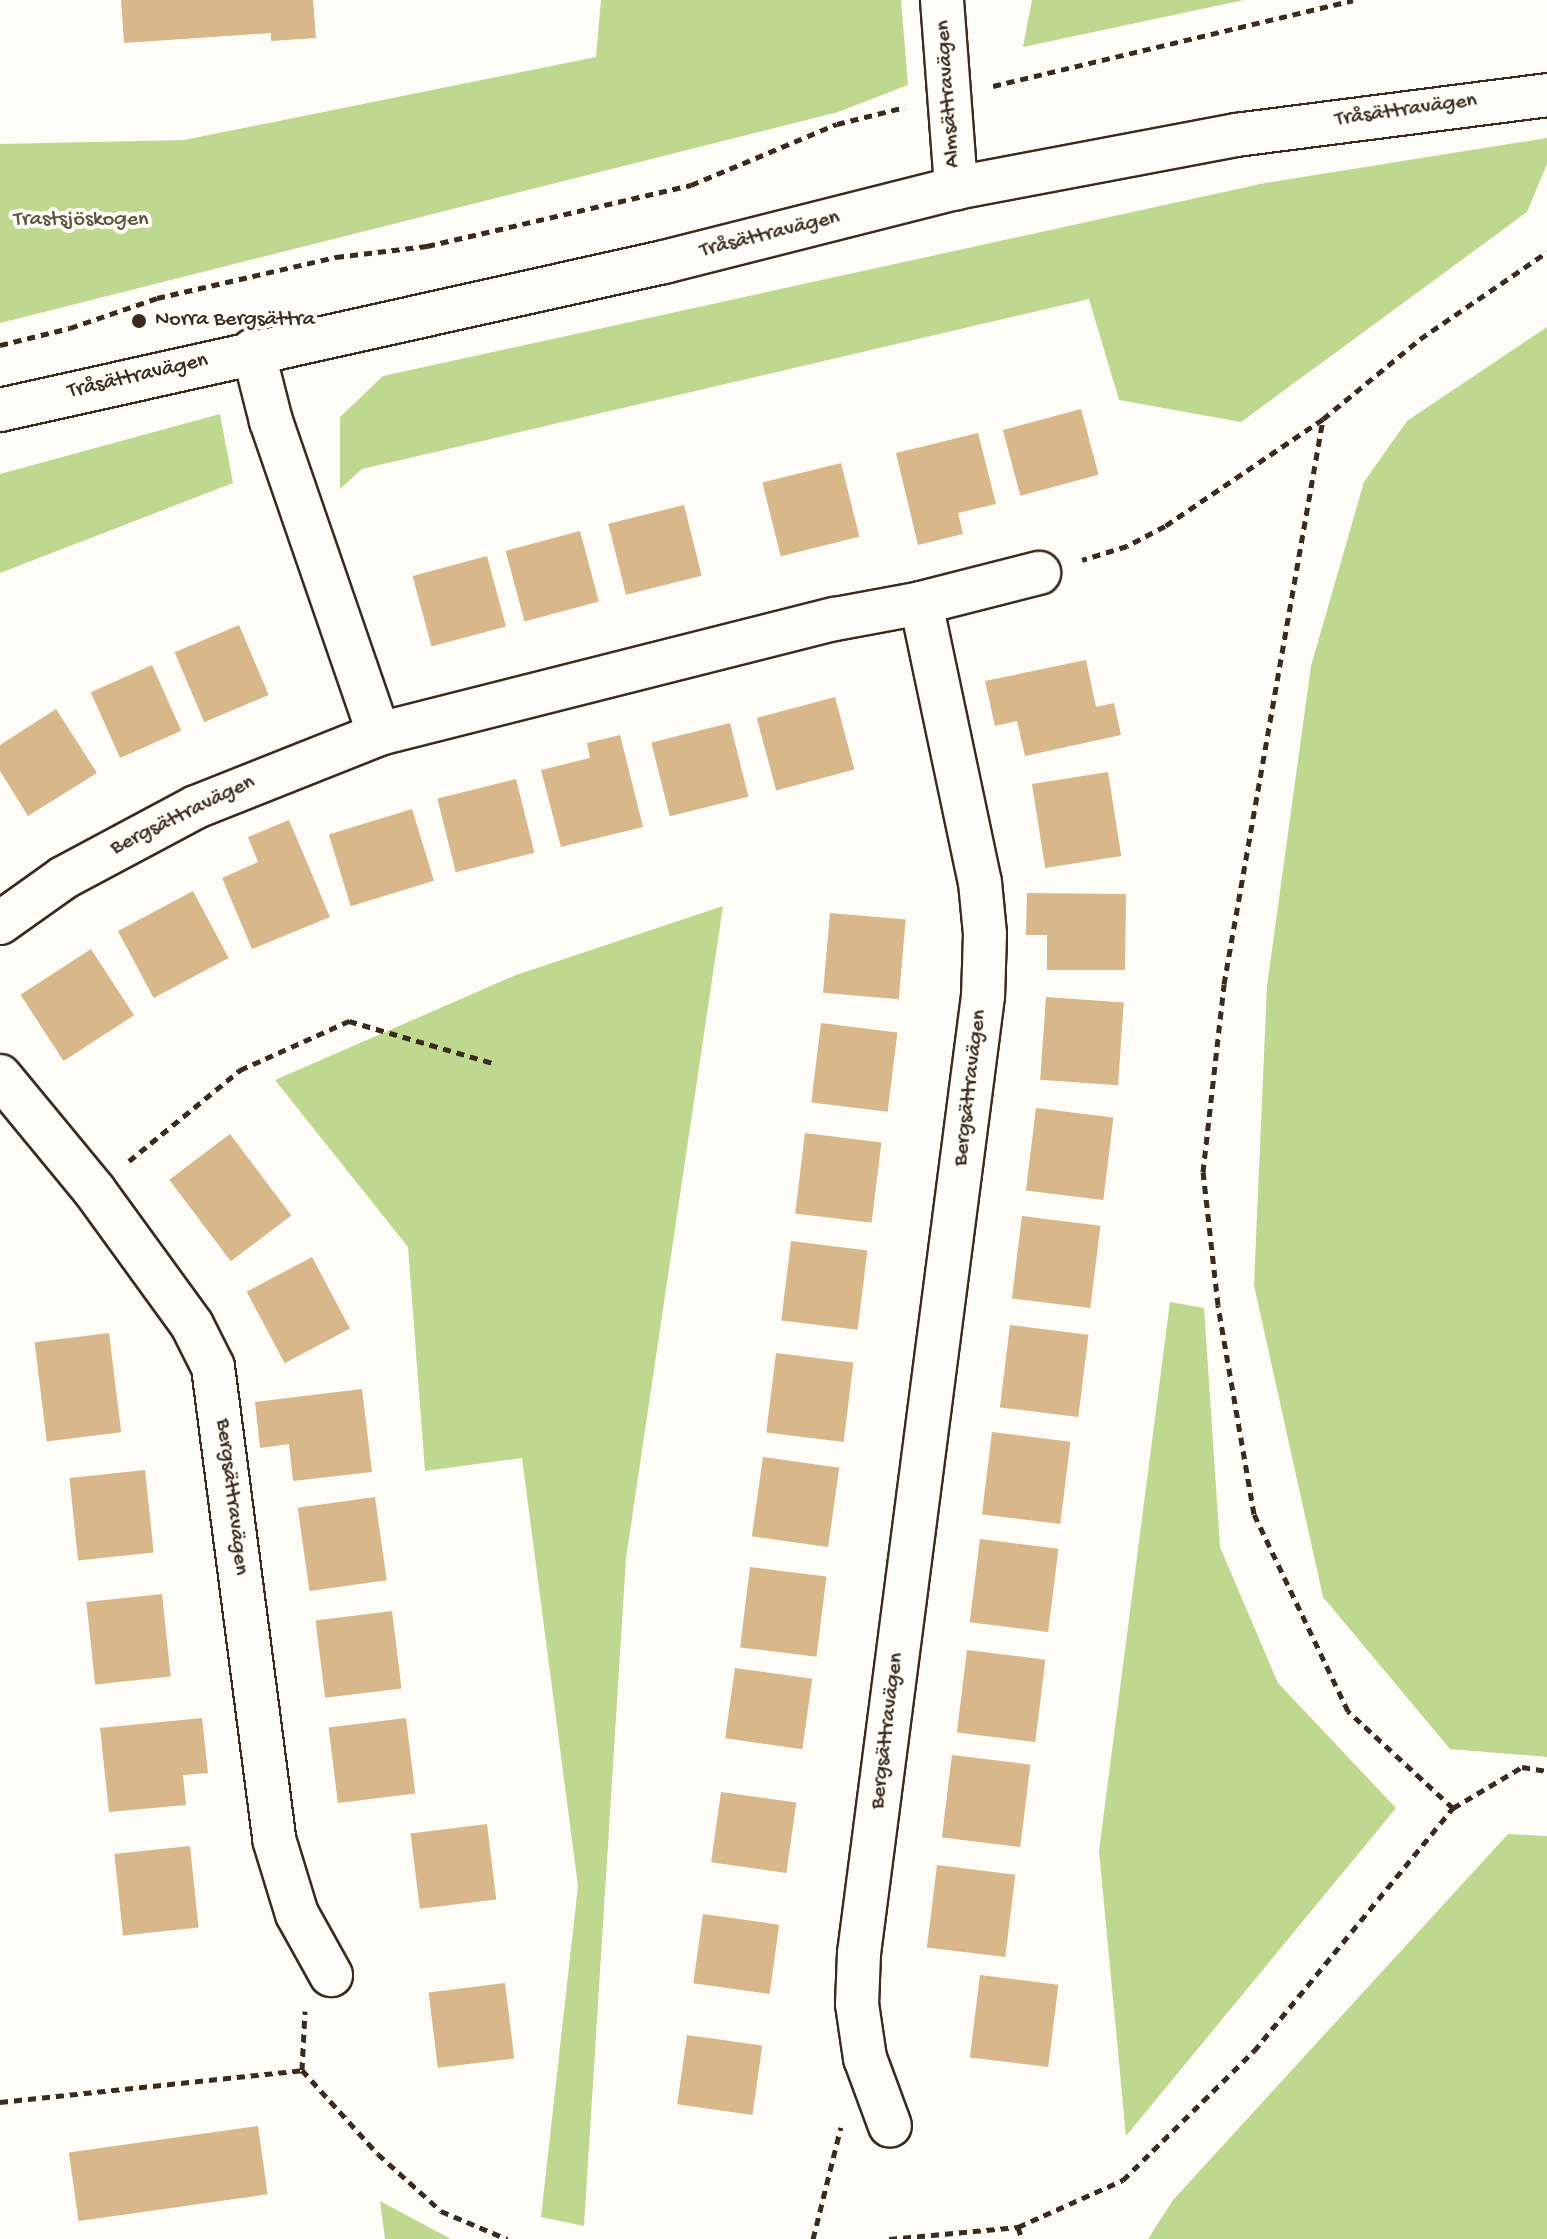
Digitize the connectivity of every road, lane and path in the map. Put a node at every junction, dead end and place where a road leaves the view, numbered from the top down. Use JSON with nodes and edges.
{"nodes":[{"id":1,"x":942,"y":0,"type":"edge"},
{"id":2,"x":1353,"y":0,"type":"edge"},
{"id":3,"x":1547,"y":95,"type":"edge"},
{"id":4,"x":946,"y":96,"type":"junction"},
{"id":5,"x":956,"y":188,"type":"junction"},
{"id":6,"x":1547,"y":252,"type":"edge"},
{"id":7,"x":0,"y":345,"type":"edge"},
{"id":8,"x":253,"y":350,"type":"junction"},
{"id":9,"x":0,"y":410,"type":"edge"},
{"id":10,"x":1323,"y":419,"type":"junction"},
{"id":11,"x":1039,"y":573,"type":"joint"},
{"id":12,"x":921,"y":603,"type":"junction"},
{"id":13,"x":379,"y":734,"type":"junction"},
{"id":14,"x":0,"y":923,"type":"edge"},
{"id":15,"x":493,"y":1063,"type":"dead end"},
{"id":16,"x":0,"y":1076,"type":"edge"},
{"id":17,"x":94,"y":1190,"type":"junction"},
{"id":18,"x":1547,"y":1771,"type":"edge"},
{"id":19,"x":1453,"y":1808,"type":"junction"},
{"id":20,"x":331,"y":1975,"type":"joint"},
{"id":21,"x":302,"y":2070,"type":"junction"},
{"id":22,"x":0,"y":2102,"type":"edge"},
{"id":23,"x":890,"y":2126,"type":"joint"},
{"id":24,"x":1018,"y":2227,"type":"junction"},
{"id":25,"x":507,"y":2239,"type":"edge"},
{"id":26,"x":813,"y":2239,"type":"edge"},
{"id":27,"x":889,"y":2239,"type":"edge"},
{"id":28,"x":1022,"y":2239,"type":"edge"}],
"edges":[{"from":1,"to":4,"type":"street","name":"Almsättravägen"},
{"from":2,"to":4,"type":"path"},
{"from":3,"to":5,"type":"street","name":"Tråsättravägen"},
{"from":4,"to":5,"type":"street","name":"Almsättravägen"},
{"from":4,"to":7,"type":"path"},
{"from":5,"to":8,"type":"street","name":"Tråsättravägen"},
{"from":6,"to":10,"type":"path"},
{"from":8,"to":9,"type":"street","name":"Tråsättravägen"},
{"from":8,"to":13,"type":"street"},
{"from":10,"to":11,"type":"path"},
{"from":10,"to":19,"type":"path"},
{"from":11,"to":12,"type":"street"},
{"from":12,"to":13,"type":"street","name":"Bergsättravägen"},
{"from":12,"to":23,"type":"street","name":"Bergsättravägen"},
{"from":13,"to":14,"type":"street","name":"Bergsättravägen"},
{"from":15,"to":17,"type":"path"},
{"from":16,"to":17,"type":"street","name":"Bergsättravägen"},
{"from":17,"to":20,"type":"street","name":"Bergsättravägen"},
{"from":18,"to":19,"type":"path"},
{"from":19,"to":24,"type":"path"},
{"from":20,"to":21,"type":"path"},
{"from":21,"to":22,"type":"path"},
{"from":21,"to":25,"type":"path"},
{"from":23,"to":26,"type":"path"},
{"from":24,"to":27,"type":"path"},
{"from":24,"to":28,"type":"path"}]}
